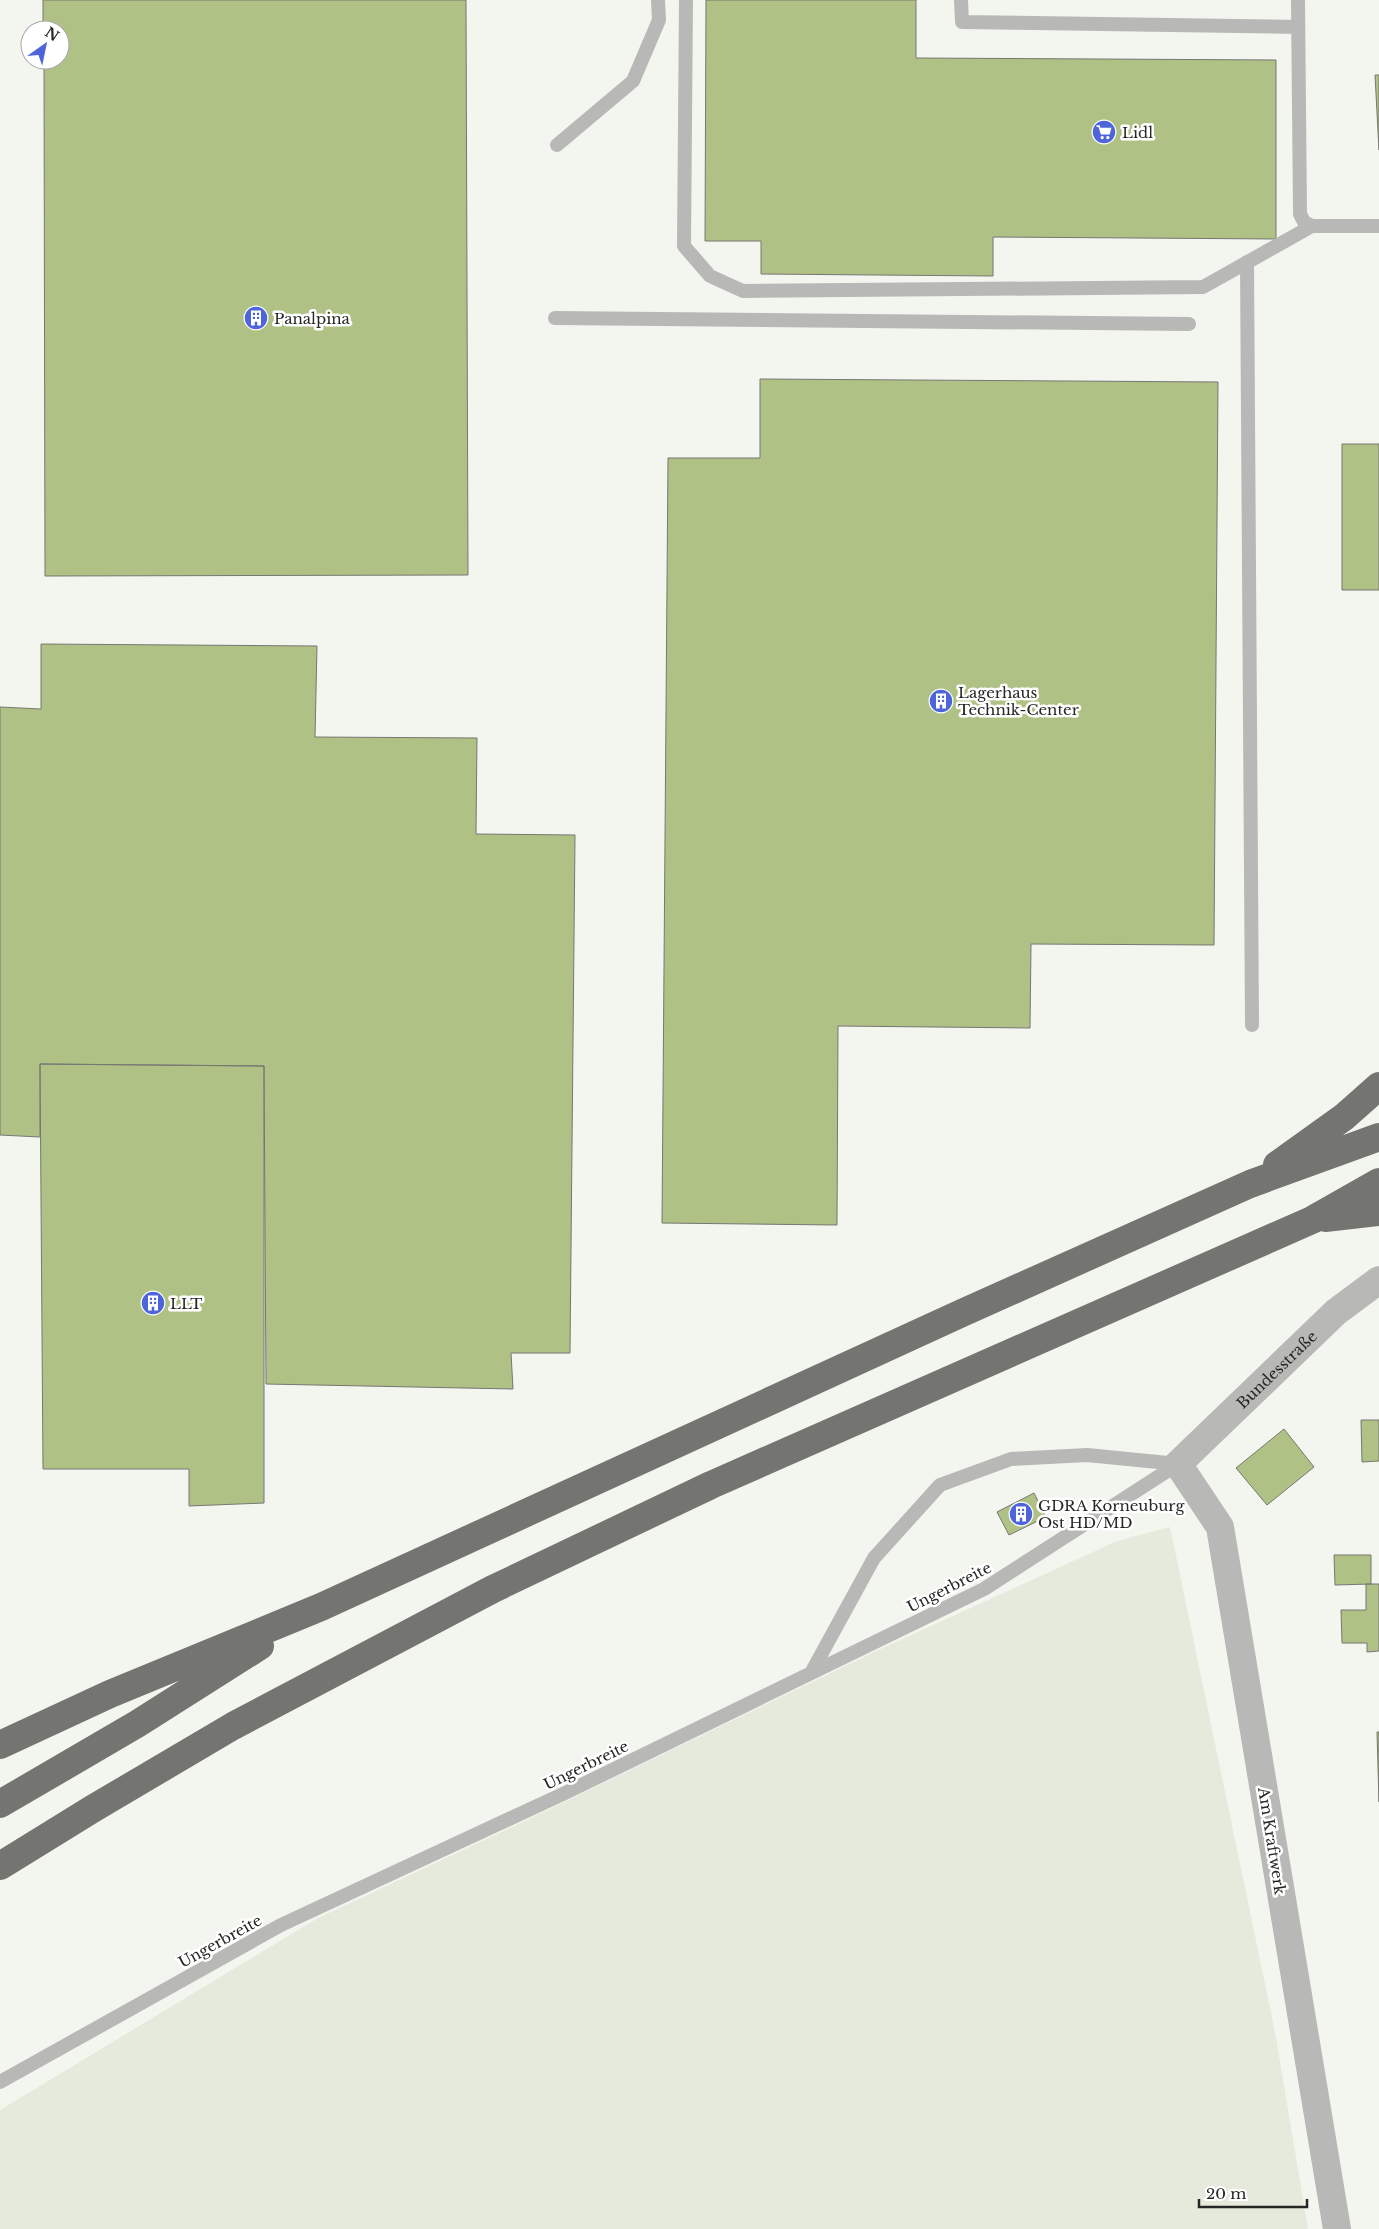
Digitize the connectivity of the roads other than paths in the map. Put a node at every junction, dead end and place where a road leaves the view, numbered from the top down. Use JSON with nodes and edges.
{"nodes":[{"id":1,"x":658,"y":0,"type":"edge"},
{"id":2,"x":686,"y":0,"type":"edge"},
{"id":3,"x":961,"y":0,"type":"edge"},
{"id":4,"x":1298,"y":0,"type":"edge"},
{"id":5,"x":1298,"y":27,"type":"junction"},
{"id":6,"x":557,"y":145,"type":"dead end"},
{"id":7,"x":1312,"y":226,"type":"junction"},
{"id":8,"x":1379,"y":226,"type":"edge"},
{"id":9,"x":1246,"y":262,"type":"junction"},
{"id":10,"x":555,"y":318,"type":"dead end"},
{"id":11,"x":1189,"y":324,"type":"dead end"},
{"id":12,"x":1252,"y":1026,"type":"dead end"},
{"id":13,"x":1379,"y":1086,"type":"edge"},
{"id":14,"x":1379,"y":1137,"type":"edge"},
{"id":15,"x":1379,"y":1182,"type":"edge"},
{"id":16,"x":1250,"y":1184,"type":"junction"},
{"id":17,"x":1379,"y":1212,"type":"edge"},
{"id":18,"x":1312,"y":1220,"type":"junction"},
{"id":19,"x":1379,"y":1280,"type":"edge"},
{"id":20,"x":1178,"y":1464,"type":"junction"},
{"id":21,"x":321,"y":1607,"type":"junction"},
{"id":22,"x":811,"y":1673,"type":"junction"},
{"id":23,"x":0,"y":1745,"type":"edge"},
{"id":24,"x":0,"y":1804,"type":"edge"},
{"id":25,"x":0,"y":1866,"type":"edge"},
{"id":26,"x":0,"y":2082,"type":"edge"},
{"id":27,"x":1337,"y":2229,"type":"edge"}],
"edges":[{"from":1,"to":6,"type":"lane"},
{"from":2,"to":9,"type":"lane"},
{"from":3,"to":5,"type":"lane"},
{"from":4,"to":5,"type":"lane"},
{"from":5,"to":7,"type":"lane"},
{"from":7,"to":8,"type":"lane"},
{"from":7,"to":9,"type":"lane"},
{"from":9,"to":12,"type":"lane"},
{"from":10,"to":11,"type":"lane"},
{"from":13,"to":16,"type":"highway"},
{"from":14,"to":16,"type":"highway"},
{"from":15,"to":18,"type":"highway"},
{"from":16,"to":21,"type":"highway"},
{"from":17,"to":18,"type":"highway"},
{"from":18,"to":25,"type":"highway"},
{"from":19,"to":20,"type":"street","name":"Bundesstraße"},
{"from":20,"to":22,"type":"lane","name":"Ungerbreite"},
{"from":20,"to":22,"type":"lane"},
{"from":20,"to":27,"type":"street","name":"Am Kraftwerk"},
{"from":21,"to":23,"type":"highway"},
{"from":21,"to":24,"type":"highway"},
{"from":22,"to":26,"type":"lane","name":"Ungerbreite"}]}
